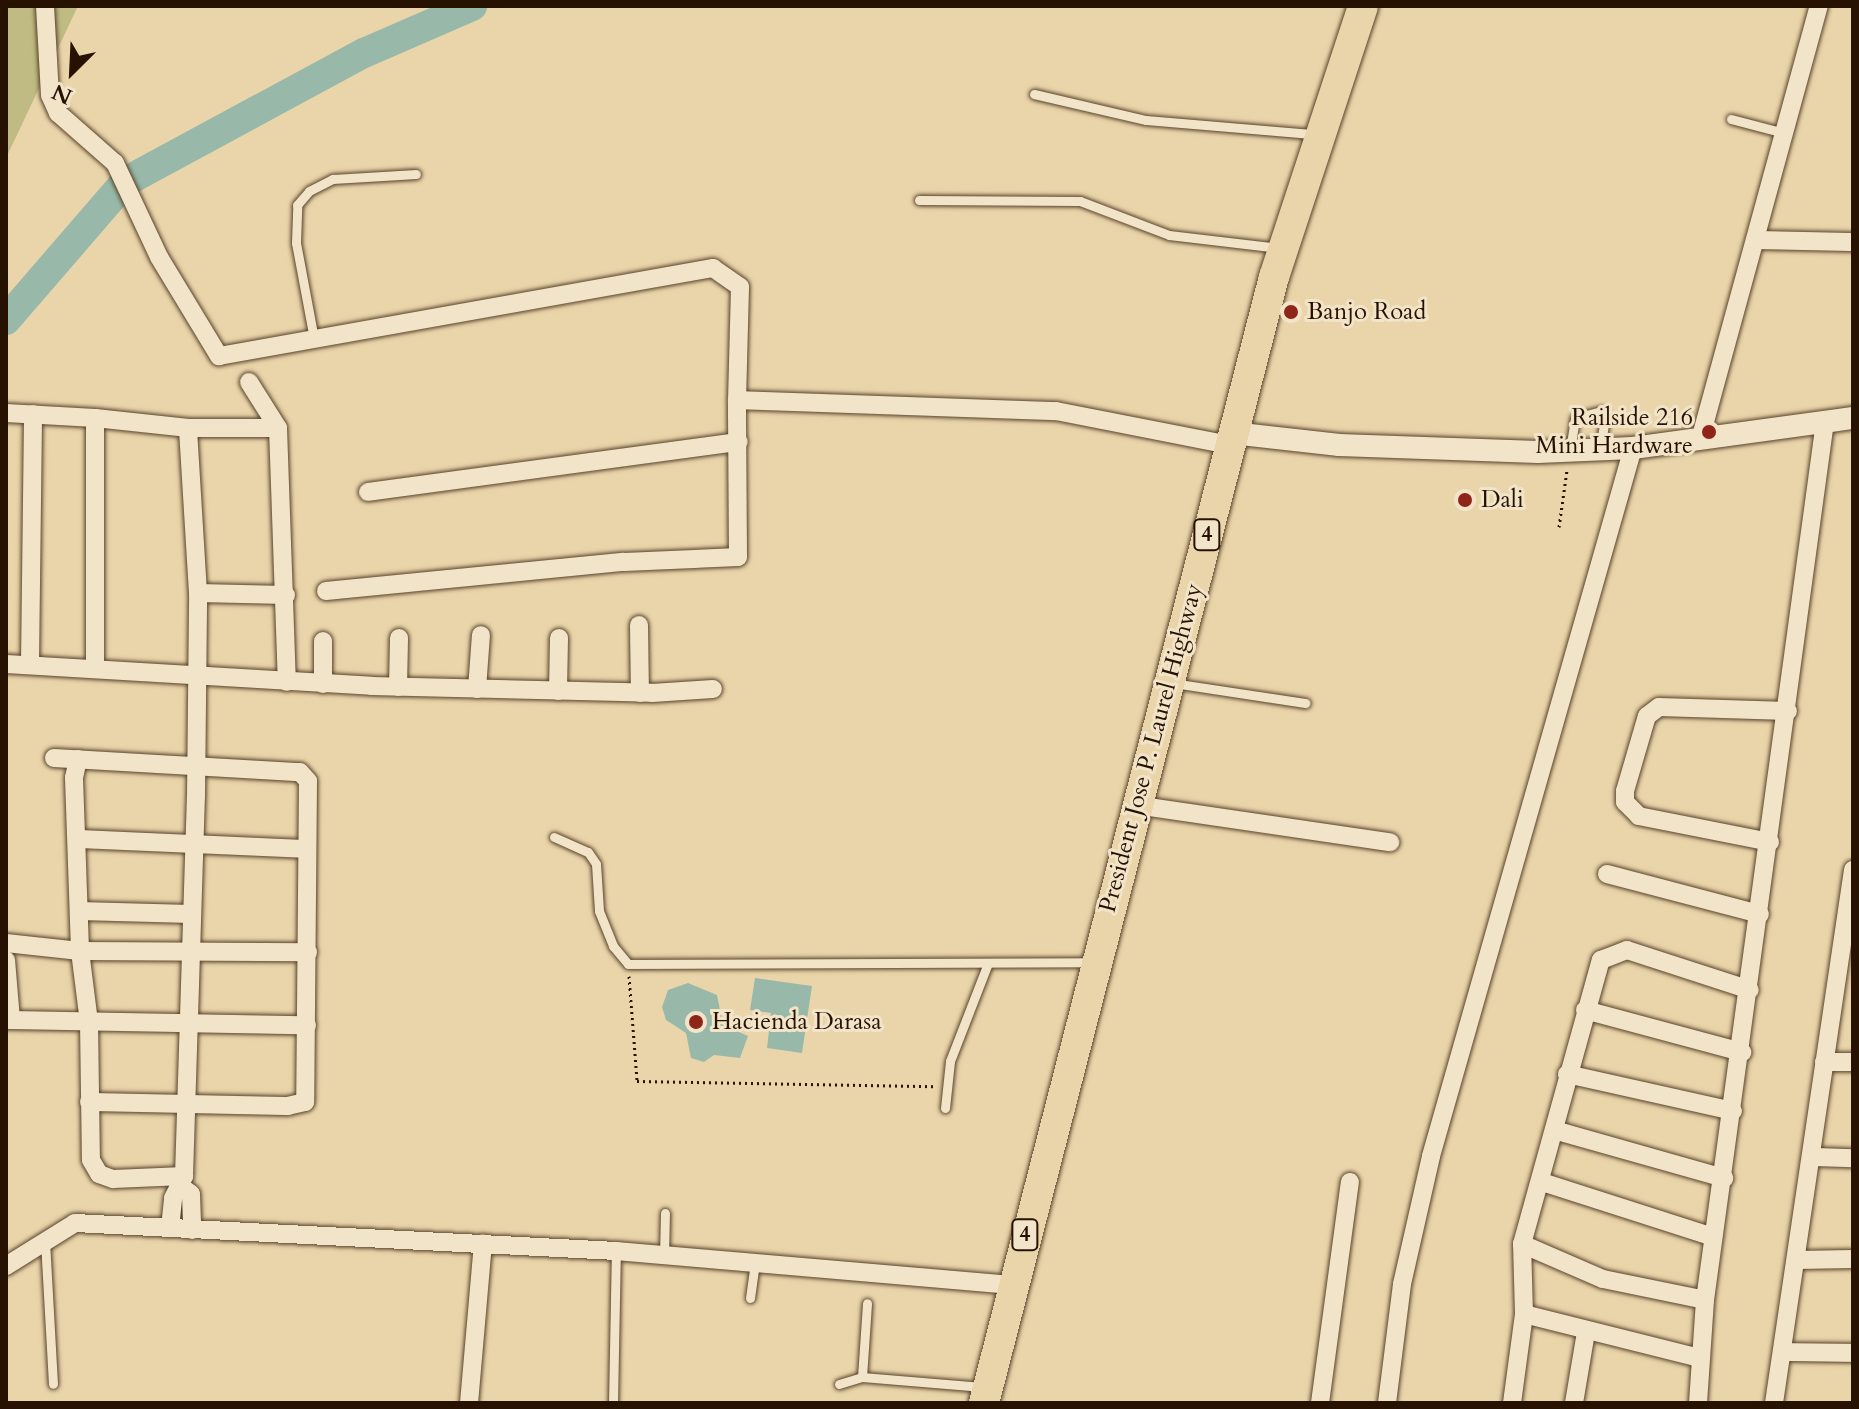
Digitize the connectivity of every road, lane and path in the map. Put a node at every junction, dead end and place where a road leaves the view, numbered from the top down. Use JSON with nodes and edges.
{"nodes":[{"id":1,"x":45,"y":6,"type":"edge"},
{"id":2,"x":1363,"y":6,"type":"edge"},
{"id":3,"x":1819,"y":6,"type":"edge"},
{"id":4,"x":1034,"y":94,"type":"dead end"},
{"id":5,"x":1731,"y":119,"type":"dead end"},
{"id":6,"x":1784,"y":133,"type":"junction"},
{"id":7,"x":1318,"y":135,"type":"junction"},
{"id":8,"x":416,"y":174,"type":"dead end"},
{"id":9,"x":919,"y":200,"type":"dead end"},
{"id":10,"x":1755,"y":240,"type":"junction"},
{"id":11,"x":1853,"y":242,"type":"edge"},
{"id":12,"x":1282,"y":248,"type":"junction"},
{"id":13,"x":314,"y":339,"type":"junction"},
{"id":14,"x":249,"y":382,"type":"dead end"},
{"id":15,"x":737,"y":400,"type":"junction"},
{"id":16,"x":6,"y":413,"type":"edge"},
{"id":17,"x":33,"y":414,"type":"junction"},
{"id":18,"x":95,"y":418,"type":"junction"},
{"id":19,"x":1853,"y":418,"type":"edge"},
{"id":20,"x":1825,"y":422,"type":"junction"},
{"id":21,"x":188,"y":428,"type":"junction"},
{"id":22,"x":278,"y":428,"type":"junction"},
{"id":23,"x":1231,"y":439,"type":"junction"},
{"id":24,"x":1700,"y":440,"type":"junction"},
{"id":25,"x":739,"y":442,"type":"junction"},
{"id":26,"x":1633,"y":448,"type":"junction"},
{"id":27,"x":1600,"y":449,"type":"junction"},
{"id":28,"x":1570,"y":450,"type":"junction"},
{"id":29,"x":368,"y":492,"type":"dead end"},
{"id":30,"x":1559,"y":527,"type":"dead end"},
{"id":31,"x":326,"y":591,"type":"dead end"},
{"id":32,"x":198,"y":593,"type":"junction"},
{"id":33,"x":286,"y":595,"type":"junction"},
{"id":34,"x":639,"y":625,"type":"dead end"},
{"id":35,"x":481,"y":635,"type":"dead end"},
{"id":36,"x":399,"y":638,"type":"dead end"},
{"id":37,"x":559,"y":638,"type":"dead end"},
{"id":38,"x":323,"y":641,"type":"dead end"},
{"id":39,"x":6,"y":664,"type":"edge"},
{"id":40,"x":30,"y":664,"type":"junction"},
{"id":41,"x":95,"y":666,"type":"junction"},
{"id":42,"x":196,"y":679,"type":"junction"},
{"id":43,"x":287,"y":682,"type":"junction"},
{"id":44,"x":1170,"y":683,"type":"junction"},
{"id":45,"x":323,"y":684,"type":"junction"},
{"id":46,"x":398,"y":687,"type":"junction"},
{"id":47,"x":477,"y":689,"type":"junction"},
{"id":48,"x":713,"y":689,"type":"dead end"},
{"id":49,"x":558,"y":691,"type":"junction"},
{"id":50,"x":640,"y":693,"type":"junction"},
{"id":51,"x":1306,"y":703,"type":"dead end"},
{"id":52,"x":1788,"y":711,"type":"junction"},
{"id":53,"x":54,"y":758,"type":"dead end"},
{"id":54,"x":78,"y":759,"type":"junction"},
{"id":55,"x":195,"y":764,"type":"junction"},
{"id":56,"x":1135,"y":805,"type":"junction"},
{"id":57,"x":554,"y":837,"type":"dead end"},
{"id":58,"x":77,"y":839,"type":"junction"},
{"id":59,"x":1390,"y":842,"type":"dead end"},
{"id":60,"x":1770,"y":842,"type":"junction"},
{"id":61,"x":194,"y":845,"type":"junction"},
{"id":62,"x":306,"y":849,"type":"junction"},
{"id":63,"x":1853,"y":870,"type":"edge"},
{"id":64,"x":1607,"y":874,"type":"dead end"},
{"id":65,"x":79,"y":911,"type":"junction"},
{"id":66,"x":191,"y":914,"type":"junction"},
{"id":67,"x":1760,"y":914,"type":"junction"},
{"id":68,"x":6,"y":943,"type":"edge"},
{"id":69,"x":80,"y":951,"type":"junction"},
{"id":70,"x":191,"y":952,"type":"junction"},
{"id":71,"x":308,"y":952,"type":"junction"},
{"id":72,"x":6,"y":960,"type":"edge"},
{"id":73,"x":1094,"y":962,"type":"junction"},
{"id":74,"x":988,"y":963,"type":"junction"},
{"id":75,"x":628,"y":964,"type":"junction"},
{"id":76,"x":1846,"y":965,"type":"edge"},
{"id":77,"x":1750,"y":990,"type":"junction"},
{"id":78,"x":1585,"y":1010,"type":"junction"},
{"id":79,"x":9,"y":1020,"type":"edge"},
{"id":80,"x":89,"y":1022,"type":"junction"},
{"id":81,"x":189,"y":1022,"type":"junction"},
{"id":82,"x":307,"y":1025,"type":"junction"},
{"id":83,"x":1742,"y":1052,"type":"junction"},
{"id":84,"x":1824,"y":1062,"type":"junction"},
{"id":85,"x":1853,"y":1062,"type":"edge"},
{"id":86,"x":1567,"y":1074,"type":"junction"},
{"id":87,"x":947,"y":1087,"type":"junction"},
{"id":88,"x":89,"y":1102,"type":"junction"},
{"id":89,"x":188,"y":1104,"type":"junction"},
{"id":90,"x":945,"y":1108,"type":"dead end"},
{"id":91,"x":1733,"y":1111,"type":"junction"},
{"id":92,"x":1554,"y":1130,"type":"junction"},
{"id":93,"x":1815,"y":1157,"type":"junction"},
{"id":94,"x":1853,"y":1158,"type":"edge"},
{"id":95,"x":1724,"y":1178,"type":"junction"},
{"id":96,"x":183,"y":1182,"type":"junction"},
{"id":97,"x":1350,"y":1182,"type":"dead end"},
{"id":98,"x":1542,"y":1182,"type":"junction"},
{"id":99,"x":665,"y":1213,"type":"dead end"},
{"id":100,"x":170,"y":1228,"type":"junction"},
{"id":101,"x":192,"y":1230,"type":"junction"},
{"id":102,"x":1713,"y":1237,"type":"junction"},
{"id":103,"x":45,"y":1241,"type":"junction"},
{"id":104,"x":483,"y":1244,"type":"junction"},
{"id":105,"x":1522,"y":1244,"type":"junction"},
{"id":106,"x":616,"y":1251,"type":"junction"},
{"id":107,"x":664,"y":1256,"type":"junction"},
{"id":108,"x":1853,"y":1259,"type":"edge"},
{"id":109,"x":1797,"y":1260,"type":"junction"},
{"id":110,"x":755,"y":1264,"type":"junction"},
{"id":111,"x":6,"y":1266,"type":"edge"},
{"id":112,"x":1012,"y":1285,"type":"junction"},
{"id":113,"x":750,"y":1298,"type":"dead end"},
{"id":114,"x":1705,"y":1300,"type":"junction"},
{"id":115,"x":867,"y":1303,"type":"dead end"},
{"id":116,"x":1524,"y":1314,"type":"junction"},
{"id":117,"x":1586,"y":1332,"type":"junction"},
{"id":118,"x":1782,"y":1352,"type":"junction"},
{"id":119,"x":1853,"y":1353,"type":"edge"},
{"id":120,"x":1699,"y":1358,"type":"junction"},
{"id":121,"x":862,"y":1377,"type":"junction"},
{"id":122,"x":53,"y":1384,"type":"dead end"},
{"id":123,"x":839,"y":1384,"type":"dead end"},
{"id":124,"x":986,"y":1395,"type":"edge"},
{"id":125,"x":469,"y":1403,"type":"edge"},
{"id":126,"x":613,"y":1403,"type":"edge"},
{"id":127,"x":1320,"y":1403,"type":"edge"},
{"id":128,"x":1387,"y":1403,"type":"edge"},
{"id":129,"x":1512,"y":1403,"type":"edge"},
{"id":130,"x":1574,"y":1403,"type":"edge"},
{"id":131,"x":1698,"y":1403,"type":"edge"},
{"id":132,"x":1774,"y":1403,"type":"edge"}],
"edges":[{"from":1,"to":13,"type":"street"},
{"from":2,"to":7,"type":"highway","name":"President Jose P. Laurel Highway","number":"4"},
{"from":3,"to":6,"type":"street"},
{"from":4,"to":7,"type":"lane"},
{"from":5,"to":6,"type":"lane"},
{"from":6,"to":10,"type":"street"},
{"from":7,"to":12,"type":"highway","name":"President Jose P. Laurel Highway","number":"4"},
{"from":8,"to":13,"type":"lane"},
{"from":9,"to":12,"type":"lane"},
{"from":10,"to":11,"type":"street"},
{"from":10,"to":24,"type":"street"},
{"from":12,"to":23,"type":"highway","name":"President Jose P. Laurel Highway","number":"4"},
{"from":13,"to":15,"type":"street"},
{"from":14,"to":22,"type":"street"},
{"from":15,"to":23,"type":"street"},
{"from":15,"to":25,"type":"street"},
{"from":16,"to":17,"type":"street"},
{"from":17,"to":18,"type":"street"},
{"from":17,"to":40,"type":"street"},
{"from":18,"to":21,"type":"street"},
{"from":18,"to":41,"type":"street"},
{"from":19,"to":20,"type":"street"},
{"from":20,"to":24,"type":"street"},
{"from":20,"to":52,"type":"street"},
{"from":21,"to":22,"type":"street"},
{"from":21,"to":32,"type":"street"},
{"from":22,"to":33,"type":"street"},
{"from":23,"to":28,"type":"street"},
{"from":23,"to":44,"type":"highway","name":"President Jose P. Laurel Highway","number":"4"},
{"from":24,"to":26,"type":"street"},
{"from":25,"to":29,"type":"street"},
{"from":25,"to":31,"type":"street"},
{"from":26,"to":27,"type":"street"},
{"from":26,"to":128,"type":"street"},
{"from":27,"to":28,"type":"street"},
{"from":27,"to":28,"type":"lane"},
{"from":28,"to":30,"type":"path"},
{"from":32,"to":33,"type":"street"},
{"from":32,"to":42,"type":"street"},
{"from":33,"to":43,"type":"street"},
{"from":34,"to":50,"type":"street"},
{"from":35,"to":47,"type":"street"},
{"from":36,"to":46,"type":"street"},
{"from":37,"to":49,"type":"street"},
{"from":38,"to":45,"type":"street"},
{"from":39,"to":40,"type":"street"},
{"from":40,"to":41,"type":"street"},
{"from":41,"to":42,"type":"street"},
{"from":42,"to":43,"type":"street"},
{"from":42,"to":55,"type":"street"},
{"from":43,"to":45,"type":"street"},
{"from":44,"to":51,"type":"lane"},
{"from":44,"to":56,"type":"highway","name":"President Jose P. Laurel Highway","number":"4"},
{"from":45,"to":46,"type":"street"},
{"from":46,"to":47,"type":"street"},
{"from":47,"to":49,"type":"street"},
{"from":48,"to":50,"type":"street"},
{"from":49,"to":50,"type":"street"},
{"from":52,"to":60,"type":"street"},
{"from":52,"to":60,"type":"street"},
{"from":53,"to":54,"type":"street"},
{"from":54,"to":55,"type":"street"},
{"from":54,"to":58,"type":"street"},
{"from":55,"to":61,"type":"street"},
{"from":55,"to":62,"type":"street"},
{"from":56,"to":59,"type":"street"},
{"from":56,"to":73,"type":"highway","name":"President Jose P. Laurel Highway","number":"4"},
{"from":57,"to":75,"type":"lane"},
{"from":58,"to":61,"type":"street"},
{"from":58,"to":65,"type":"street"},
{"from":60,"to":67,"type":"street"},
{"from":61,"to":62,"type":"street"},
{"from":61,"to":66,"type":"street"},
{"from":62,"to":71,"type":"street"},
{"from":63,"to":76,"type":"street"},
{"from":64,"to":67,"type":"street"},
{"from":65,"to":66,"type":"street"},
{"from":65,"to":69,"type":"street"},
{"from":66,"to":70,"type":"street"},
{"from":67,"to":77,"type":"street"},
{"from":68,"to":69,"type":"street"},
{"from":69,"to":70,"type":"street"},
{"from":69,"to":80,"type":"street"},
{"from":70,"to":71,"type":"street"},
{"from":70,"to":81,"type":"street"},
{"from":71,"to":82,"type":"street"},
{"from":72,"to":79,"type":"street"},
{"from":73,"to":74,"type":"lane"},
{"from":73,"to":112,"type":"highway","name":"President Jose P. Laurel Highway","number":"4"},
{"from":74,"to":75,"type":"lane"},
{"from":74,"to":87,"type":"lane"},
{"from":75,"to":87,"type":"path"},
{"from":76,"to":84,"type":"street"},
{"from":77,"to":78,"type":"street"},
{"from":77,"to":83,"type":"street"},
{"from":78,"to":83,"type":"street"},
{"from":78,"to":86,"type":"street"},
{"from":79,"to":80,"type":"street"},
{"from":80,"to":81,"type":"street"},
{"from":80,"to":88,"type":"street"},
{"from":81,"to":82,"type":"street"},
{"from":81,"to":89,"type":"street"},
{"from":82,"to":89,"type":"street"},
{"from":83,"to":91,"type":"street"},
{"from":84,"to":85,"type":"street"},
{"from":84,"to":93,"type":"street"},
{"from":86,"to":91,"type":"street"},
{"from":86,"to":92,"type":"street"},
{"from":87,"to":90,"type":"lane"},
{"from":88,"to":89,"type":"street"},
{"from":88,"to":96,"type":"street"},
{"from":89,"to":96,"type":"street"},
{"from":91,"to":95,"type":"street"},
{"from":92,"to":95,"type":"street"},
{"from":92,"to":98,"type":"street"},
{"from":93,"to":94,"type":"street"},
{"from":93,"to":109,"type":"street"},
{"from":95,"to":102,"type":"street"},
{"from":96,"to":100,"type":"street"},
{"from":96,"to":101,"type":"street"},
{"from":97,"to":127,"type":"street"},
{"from":98,"to":102,"type":"street"},
{"from":98,"to":105,"type":"street"},
{"from":99,"to":107,"type":"lane"},
{"from":100,"to":101,"type":"street"},
{"from":100,"to":103,"type":"street"},
{"from":101,"to":104,"type":"street"},
{"from":102,"to":114,"type":"street"},
{"from":103,"to":111,"type":"street"},
{"from":103,"to":122,"type":"lane"},
{"from":104,"to":106,"type":"street"},
{"from":104,"to":125,"type":"street"},
{"from":105,"to":114,"type":"street"},
{"from":105,"to":116,"type":"street"},
{"from":106,"to":107,"type":"street"},
{"from":106,"to":126,"type":"lane"},
{"from":107,"to":110,"type":"street"},
{"from":108,"to":109,"type":"street"},
{"from":109,"to":118,"type":"street"},
{"from":110,"to":112,"type":"street"},
{"from":110,"to":113,"type":"lane"},
{"from":112,"to":124,"type":"highway","name":"President Jose P. Laurel Highway","number":"4"},
{"from":114,"to":120,"type":"street"},
{"from":115,"to":121,"type":"lane"},
{"from":116,"to":117,"type":"street"},
{"from":116,"to":129,"type":"street"},
{"from":117,"to":120,"type":"street"},
{"from":117,"to":130,"type":"street"},
{"from":118,"to":119,"type":"street"},
{"from":118,"to":132,"type":"street"},
{"from":120,"to":131,"type":"street"},
{"from":121,"to":123,"type":"lane"},
{"from":121,"to":124,"type":"lane"}]}
